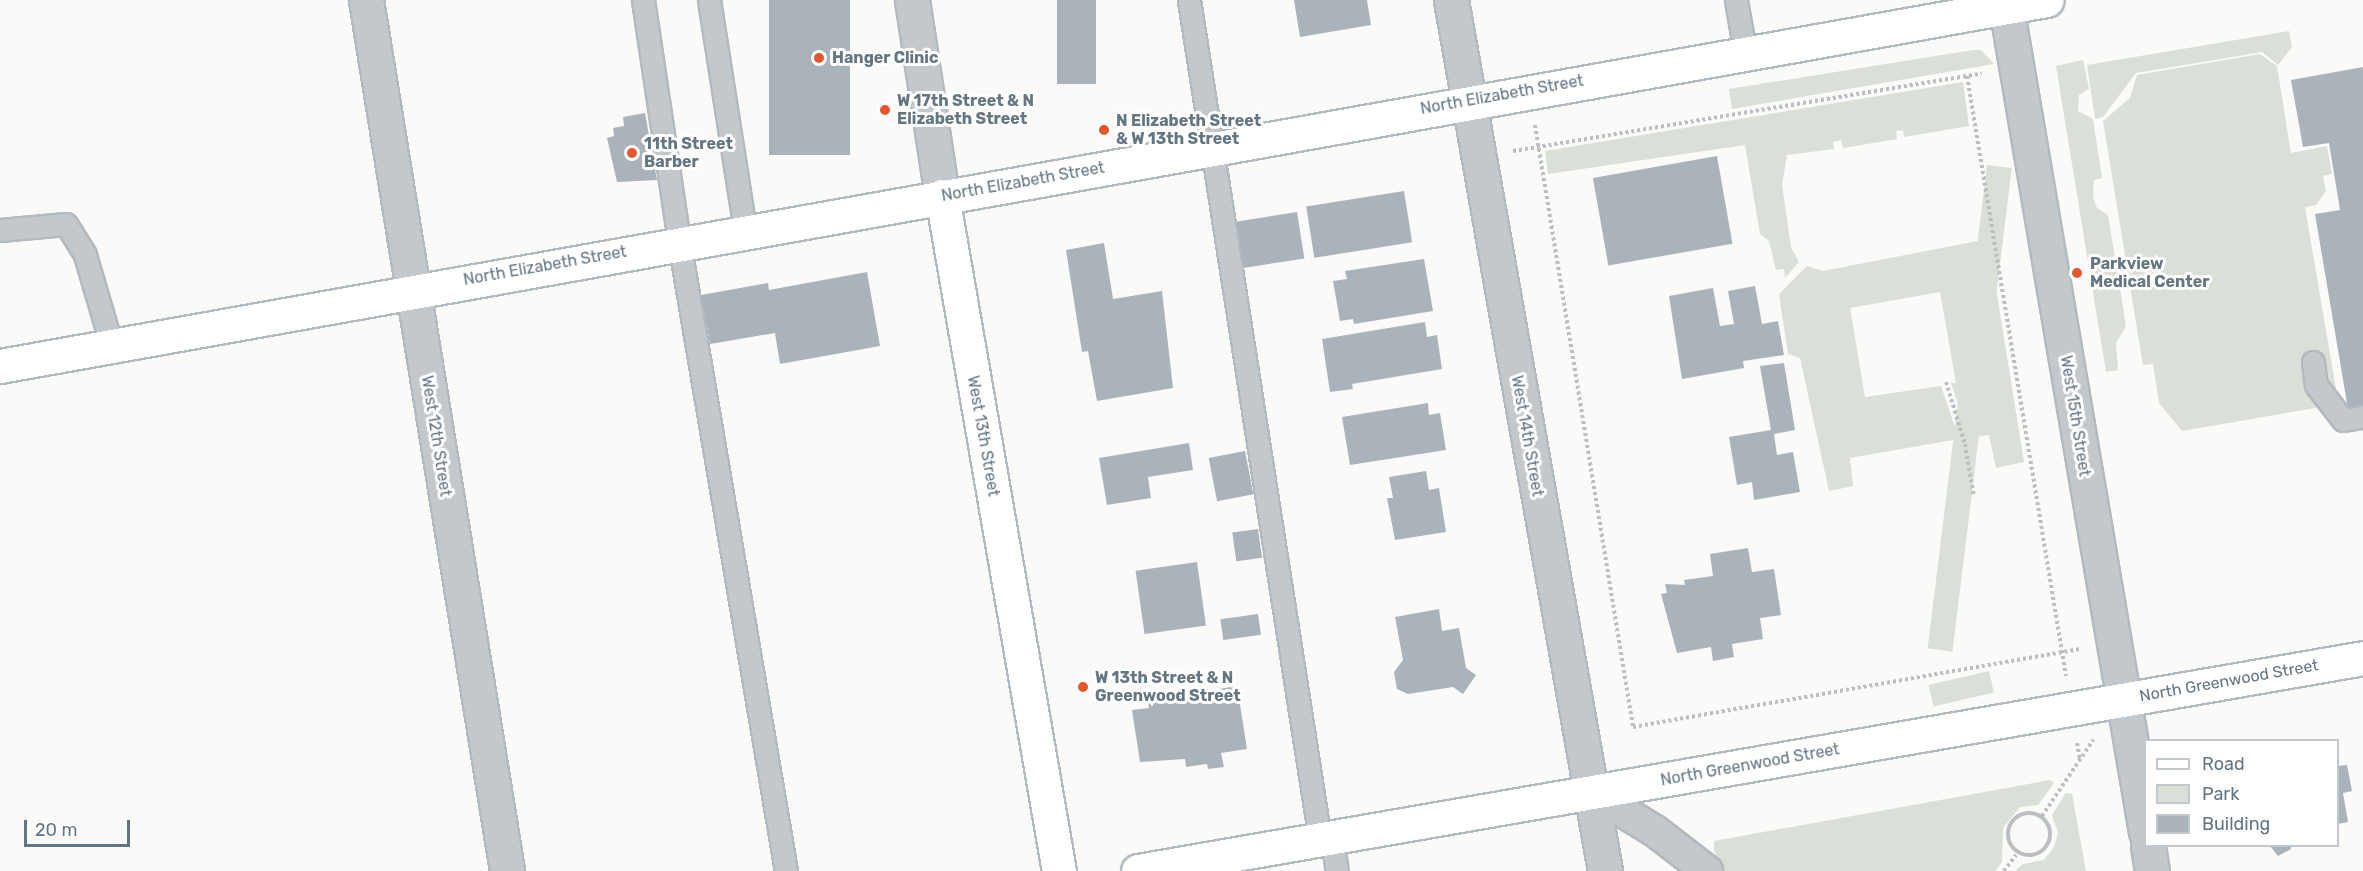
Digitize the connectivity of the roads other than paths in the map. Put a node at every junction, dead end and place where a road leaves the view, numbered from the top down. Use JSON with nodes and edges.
{"nodes":[{"id":1,"x":366,"y":0,"type":"edge"},
{"id":2,"x":643,"y":0,"type":"edge"},
{"id":3,"x":709,"y":0,"type":"edge"},
{"id":4,"x":912,"y":0,"type":"edge"},
{"id":5,"x":1189,"y":0,"type":"edge"},
{"id":6,"x":1451,"y":0,"type":"edge"},
{"id":7,"x":1736,"y":0,"type":"edge"},
{"id":8,"x":2047,"y":0,"type":"edge"},
{"id":9,"x":2006,"y":3,"type":"edge"},
{"id":10,"x":1745,"y":52,"type":"junction"},
{"id":11,"x":1467,"y":101,"type":"junction"},
{"id":12,"x":1213,"y":147,"type":"junction"},
{"id":13,"x":942,"y":196,"type":"junction"},
{"id":14,"x":0,"y":230,"type":"edge"},
{"id":15,"x":745,"y":230,"type":"junction"},
{"id":16,"x":679,"y":241,"type":"junction"},
{"id":17,"x":412,"y":290,"type":"junction"},
{"id":18,"x":112,"y":346,"type":"junction"},
{"id":19,"x":2313,"y":362,"type":"dead end"},
{"id":20,"x":0,"y":366,"type":"edge"},
{"id":21,"x":2363,"y":417,"type":"edge"},
{"id":22,"x":2363,"y":658,"type":"edge"},
{"id":23,"x":2122,"y":700,"type":"junction"},
{"id":24,"x":1592,"y":792,"type":"junction"},
{"id":25,"x":2144,"y":826,"type":"edge"},
{"id":26,"x":1326,"y":838,"type":"junction"},
{"id":27,"x":2148,"y":847,"type":"edge"},
{"id":28,"x":507,"y":871,"type":"edge"},
{"id":29,"x":786,"y":871,"type":"edge"},
{"id":30,"x":1059,"y":871,"type":"edge"},
{"id":31,"x":1138,"y":871,"type":"edge"},
{"id":32,"x":1337,"y":871,"type":"edge"},
{"id":33,"x":1605,"y":871,"type":"edge"},
{"id":34,"x":1707,"y":871,"type":"edge"},
{"id":35,"x":2152,"y":871,"type":"edge"}],
"edges":[{"from":1,"to":17,"type":"street","name":"West 12th Street"},
{"from":2,"to":16,"type":"lane"},
{"from":3,"to":15,"type":"lane"},
{"from":4,"to":13,"type":"street","name":"West 13th Street"},
{"from":5,"to":12,"type":"lane"},
{"from":6,"to":11,"type":"street","name":"West 14th Street"},
{"from":7,"to":10,"type":"lane"},
{"from":8,"to":9,"type":"main road","name":"North Elizabeth Street"},
{"from":9,"to":10,"type":"main road","name":"North Elizabeth Street"},
{"from":9,"to":23,"type":"street","name":"West 15th Street"},
{"from":10,"to":11,"type":"main road","name":"North Elizabeth Street"},
{"from":11,"to":12,"type":"main road","name":"North Elizabeth Street"},
{"from":11,"to":24,"type":"street","name":"West 14th Street"},
{"from":12,"to":13,"type":"main road","name":"North Elizabeth Street"},
{"from":12,"to":26,"type":"lane"},
{"from":13,"to":15,"type":"main road","name":"North Elizabeth Street"},
{"from":13,"to":30,"type":"main road","name":"West 13th Street"},
{"from":14,"to":18,"type":"lane"},
{"from":15,"to":16,"type":"main road","name":"North Elizabeth Street"},
{"from":16,"to":17,"type":"main road","name":"North Elizabeth Street"},
{"from":16,"to":29,"type":"lane"},
{"from":17,"to":18,"type":"main road","name":"North Elizabeth Street"},
{"from":17,"to":28,"type":"street","name":"West 12th Street"},
{"from":18,"to":20,"type":"main road","name":"North Elizabeth Street"},
{"from":19,"to":21,"type":"lane"},
{"from":22,"to":23,"type":"main road","name":"North Greenwood Street"},
{"from":23,"to":24,"type":"main road","name":"North Greenwood Street"},
{"from":23,"to":25,"type":"street","name":"West 15th Street"},
{"from":24,"to":26,"type":"main road","name":"North Greenwood Street"},
{"from":24,"to":33,"type":"street","name":"West 14th Street"},
{"from":24,"to":34,"type":"street"},
{"from":26,"to":31,"type":"main road","name":"North Greenwood Street"},
{"from":26,"to":32,"type":"lane"},
{"from":27,"to":35,"type":"street"}]}
